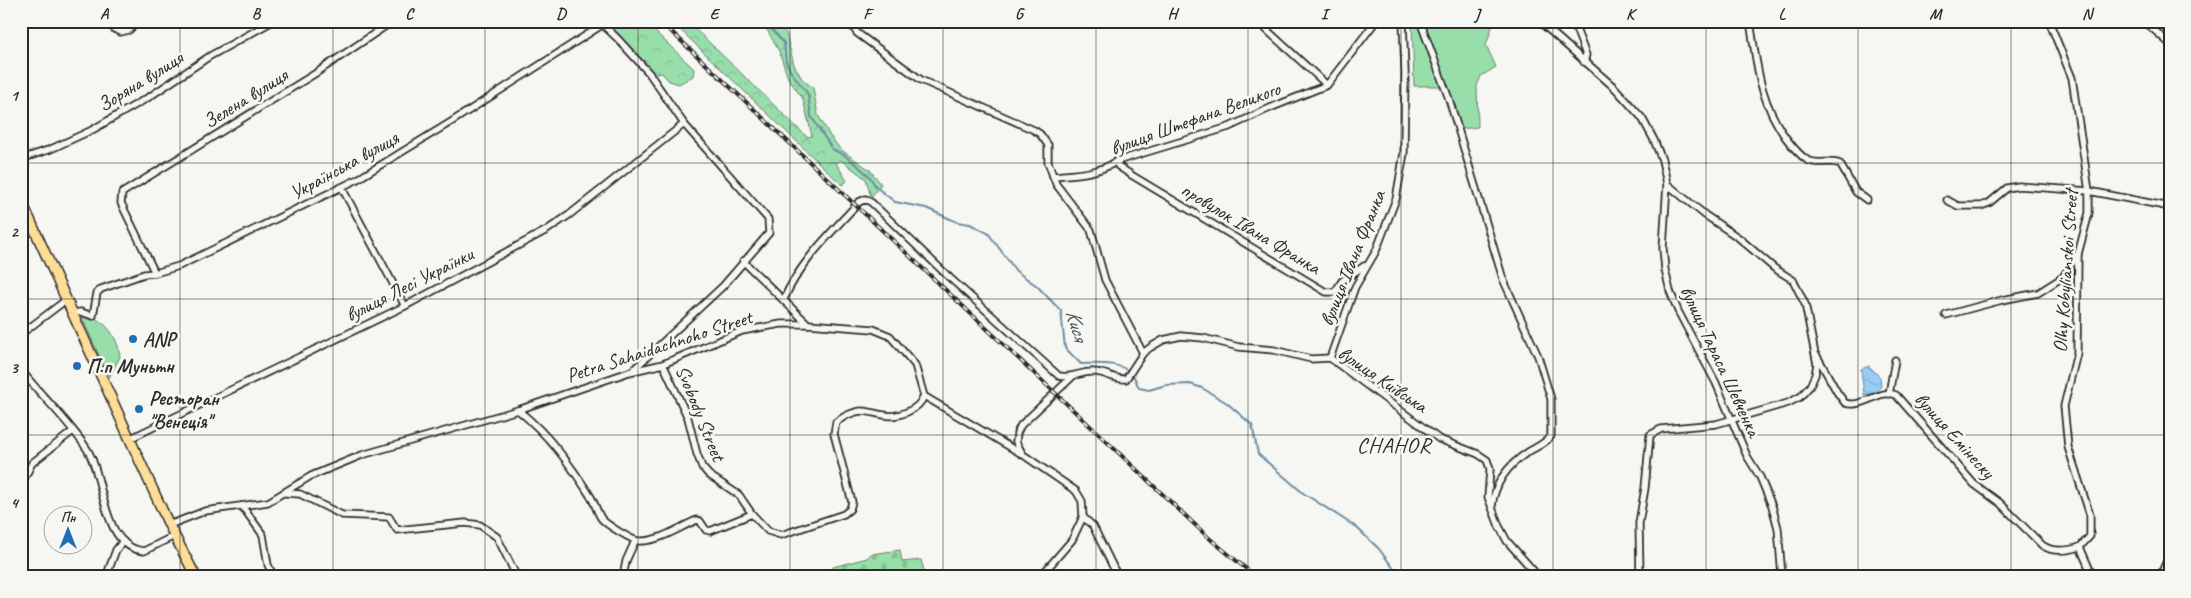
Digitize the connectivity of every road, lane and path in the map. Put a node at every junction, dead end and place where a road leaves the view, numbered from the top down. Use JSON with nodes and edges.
{"nodes":[{"id":1,"x":108,"y":21,"type":"edge"},
{"id":2,"x":139,"y":21,"type":"edge"},
{"id":3,"x":273,"y":21,"type":"edge"},
{"id":4,"x":393,"y":21,"type":"edge"},
{"id":5,"x":849,"y":21,"type":"edge"},
{"id":6,"x":1257,"y":21,"type":"edge"},
{"id":7,"x":1376,"y":21,"type":"edge"},
{"id":8,"x":1403,"y":21,"type":"edge"},
{"id":9,"x":1420,"y":21,"type":"edge"},
{"id":10,"x":1540,"y":21,"type":"edge"},
{"id":11,"x":1573,"y":21,"type":"edge"},
{"id":12,"x":1750,"y":21,"type":"edge"},
{"id":13,"x":2049,"y":21,"type":"edge"},
{"id":14,"x":2144,"y":21,"type":"edge"},
{"id":15,"x":600,"y":23,"type":"edge"},
{"id":16,"x":2170,"y":44,"type":"edge"},
{"id":17,"x":1584,"y":62,"type":"junction"},
{"id":18,"x":1327,"y":86,"type":"junction"},
{"id":19,"x":684,"y":124,"type":"junction"},
{"id":20,"x":21,"y":159,"type":"edge"},
{"id":21,"x":1117,"y":162,"type":"junction"},
{"id":22,"x":1053,"y":176,"type":"junction"},
{"id":23,"x":1667,"y":184,"type":"junction"},
{"id":24,"x":342,"y":188,"type":"junction"},
{"id":25,"x":2089,"y":191,"type":"junction"},
{"id":26,"x":21,"y":200,"type":"edge"},
{"id":27,"x":1867,"y":200,"type":"dead end"},
{"id":28,"x":1947,"y":200,"type":"dead end"},
{"id":29,"x":2170,"y":207,"type":"edge"},
{"id":30,"x":2078,"y":254,"type":"junction"},
{"id":31,"x":743,"y":261,"type":"junction"},
{"id":32,"x":1367,"y":263,"type":"junction"},
{"id":33,"x":155,"y":273,"type":"junction"},
{"id":34,"x":66,"y":300,"type":"junction"},
{"id":35,"x":784,"y":300,"type":"junction"},
{"id":36,"x":405,"y":306,"type":"junction"},
{"id":37,"x":72,"y":314,"type":"junction"},
{"id":38,"x":1946,"y":315,"type":"dead end"},
{"id":39,"x":808,"y":324,"type":"junction"},
{"id":40,"x":21,"y":334,"type":"edge"},
{"id":41,"x":1143,"y":353,"type":"junction"},
{"id":42,"x":1816,"y":353,"type":"junction"},
{"id":43,"x":1330,"y":358,"type":"junction"},
{"id":44,"x":1895,"y":360,"type":"dead end"},
{"id":45,"x":663,"y":364,"type":"junction"},
{"id":46,"x":21,"y":370,"type":"edge"},
{"id":47,"x":630,"y":372,"type":"junction"},
{"id":48,"x":1073,"y":376,"type":"junction"},
{"id":49,"x":1889,"y":394,"type":"junction"},
{"id":50,"x":924,"y":396,"type":"junction"},
{"id":51,"x":518,"y":410,"type":"junction"},
{"id":52,"x":1731,"y":419,"type":"junction"},
{"id":53,"x":73,"y":432,"type":"junction"},
{"id":54,"x":129,"y":438,"type":"junction"},
{"id":55,"x":1025,"y":456,"type":"junction"},
{"id":56,"x":21,"y":485,"type":"edge"},
{"id":57,"x":284,"y":493,"type":"junction"},
{"id":58,"x":242,"y":506,"type":"junction"},
{"id":59,"x":1492,"y":508,"type":"junction"},
{"id":60,"x":752,"y":514,"type":"junction"},
{"id":61,"x":1083,"y":517,"type":"junction"},
{"id":62,"x":168,"y":525,"type":"junction"},
{"id":63,"x":174,"y":536,"type":"junction"},
{"id":64,"x":123,"y":541,"type":"junction"},
{"id":65,"x":635,"y":541,"type":"junction"},
{"id":66,"x":2080,"y":547,"type":"junction"},
{"id":67,"x":2170,"y":553,"type":"edge"},
{"id":68,"x":106,"y":577,"type":"edge"},
{"id":69,"x":196,"y":577,"type":"edge"},
{"id":70,"x":274,"y":577,"type":"edge"},
{"id":71,"x":517,"y":577,"type":"edge"},
{"id":72,"x":624,"y":577,"type":"edge"},
{"id":73,"x":1040,"y":577,"type":"edge"},
{"id":74,"x":1118,"y":577,"type":"edge"},
{"id":75,"x":1539,"y":577,"type":"edge"},
{"id":76,"x":1640,"y":577,"type":"edge"},
{"id":77,"x":1782,"y":577,"type":"edge"},
{"id":78,"x":2093,"y":577,"type":"edge"},
{"id":79,"x":2160,"y":577,"type":"edge"}],
"edges":[{"from":1,"to":2,"type":"street"},
{"from":3,"to":20,"type":"street","name":"Зоряна вулиця"},
{"from":4,"to":33,"type":"street","name":"Зелена вулиця"},
{"from":5,"to":22,"type":"street"},
{"from":6,"to":18,"type":"street"},
{"from":7,"to":18,"type":"street"},
{"from":8,"to":32,"type":"street","name":"вулиця Івана Франка"},
{"from":9,"to":59,"type":"street"},
{"from":10,"to":17,"type":"street","name":"вулиця Тараса Шевченка"},
{"from":11,"to":17,"type":"street"},
{"from":12,"to":27,"type":"street"},
{"from":13,"to":25,"type":"street","name":"Olhy Kobylianskoi Street"},
{"from":14,"to":16,"type":"street"},
{"from":15,"to":19,"type":"street"},
{"from":15,"to":24,"type":"street","name":"Українська вулиця"},
{"from":17,"to":23,"type":"street","name":"вулиця Тараса Шевченка"},
{"from":18,"to":21,"type":"street","name":"вулиця Штефана Великого"},
{"from":19,"to":31,"type":"street"},
{"from":19,"to":36,"type":"street","name":"вулиця Лесі Українки"},
{"from":21,"to":22,"type":"street","name":"вулиця Штефана Великого"},
{"from":21,"to":32,"type":"street","name":"провулок Івана Франка"},
{"from":22,"to":41,"type":"street"},
{"from":23,"to":42,"type":"street"},
{"from":23,"to":52,"type":"street","name":"вулиця Тараса Шевченка"},
{"from":24,"to":33,"type":"street","name":"Українська вулиця"},
{"from":24,"to":36,"type":"street"},
{"from":25,"to":28,"type":"street"},
{"from":25,"to":29,"type":"street"},
{"from":25,"to":30,"type":"street","name":"Olhy Kobylianskoi Street"},
{"from":26,"to":34,"type":"main road"},
{"from":30,"to":38,"type":"street"},
{"from":30,"to":66,"type":"street","name":"Olhy Kobylianskoi Street"},
{"from":31,"to":35,"type":"street"},
{"from":31,"to":47,"type":"street"},
{"from":32,"to":43,"type":"street","name":"вулиця Івана Франка"},
{"from":33,"to":37,"type":"street","name":"Українська вулиця"},
{"from":34,"to":37,"type":"main road"},
{"from":34,"to":40,"type":"street"},
{"from":35,"to":39,"type":"street"},
{"from":35,"to":48,"type":"street"},
{"from":36,"to":54,"type":"street","name":"вулиця Лесі Українки"},
{"from":37,"to":54,"type":"main road"},
{"from":39,"to":45,"type":"street","name":"Petra Sahaidachnoho Street"},
{"from":39,"to":50,"type":"street","name":"Petra Sahaidachnoho Street"},
{"from":41,"to":43,"type":"street","name":"вулиця Київська"},
{"from":41,"to":48,"type":"street","name":"вулиця Київська"},
{"from":42,"to":49,"type":"street","name":"вулиця Емінеску"},
{"from":42,"to":52,"type":"street"},
{"from":43,"to":59,"type":"street","name":"вулиця Київська"},
{"from":44,"to":49,"type":"street"},
{"from":45,"to":47,"type":"street","name":"Petra Sahaidachnoho Street"},
{"from":45,"to":60,"type":"street","name":"Svobody Street"},
{"from":46,"to":53,"type":"street"},
{"from":47,"to":51,"type":"street","name":"Petra Sahaidachnoho Street"},
{"from":48,"to":55,"type":"street"},
{"from":49,"to":66,"type":"street","name":"вулиця Емінеску"},
{"from":50,"to":55,"type":"street"},
{"from":50,"to":60,"type":"street","name":"Svobody Street"},
{"from":51,"to":57,"type":"street","name":"Petra Sahaidachnoho Street"},
{"from":51,"to":65,"type":"street"},
{"from":52,"to":76,"type":"street"},
{"from":52,"to":77,"type":"street","name":"вулиця Тараса Шевченка"},
{"from":53,"to":56,"type":"street"},
{"from":53,"to":64,"type":"street"},
{"from":54,"to":62,"type":"main road"},
{"from":55,"to":61,"type":"street"},
{"from":57,"to":58,"type":"street","name":"Petra Sahaidachnoho Street"},
{"from":57,"to":71,"type":"street"},
{"from":58,"to":62,"type":"street","name":"Petra Sahaidachnoho Street"},
{"from":58,"to":70,"type":"street"},
{"from":59,"to":75,"type":"street","name":"вулиця Київська"},
{"from":60,"to":65,"type":"street"},
{"from":61,"to":73,"type":"street"},
{"from":61,"to":74,"type":"street"},
{"from":62,"to":63,"type":"main road"},
{"from":63,"to":64,"type":"street"},
{"from":63,"to":69,"type":"main road"},
{"from":64,"to":68,"type":"street"},
{"from":65,"to":72,"type":"street"},
{"from":66,"to":78,"type":"street"},
{"from":67,"to":79,"type":"street"}]}
